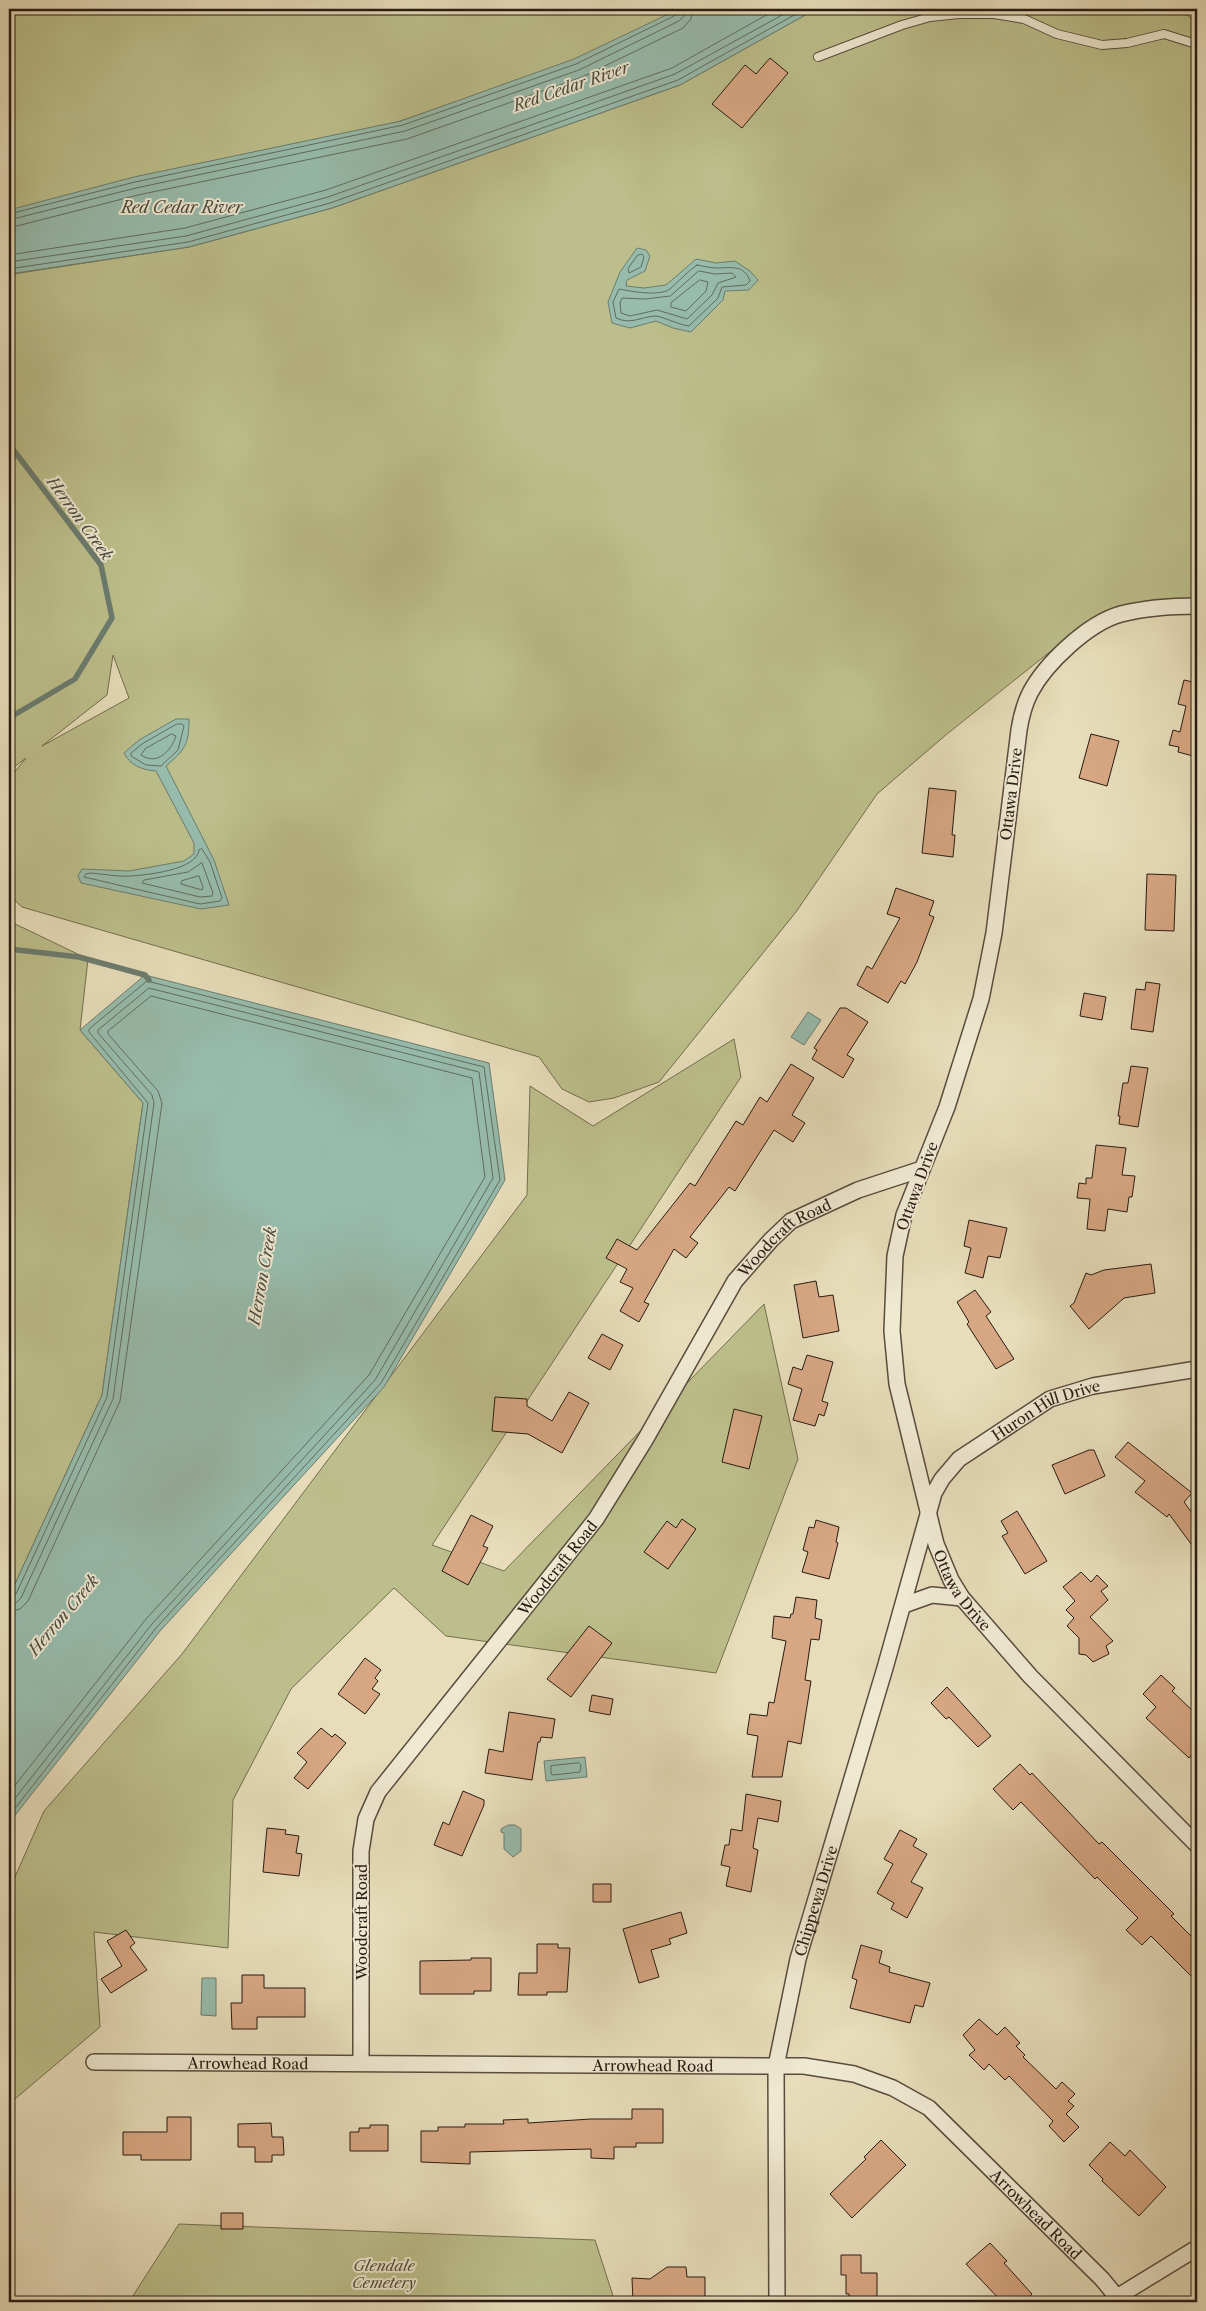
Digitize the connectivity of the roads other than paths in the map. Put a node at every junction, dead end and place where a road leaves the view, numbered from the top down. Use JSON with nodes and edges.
{"nodes":[{"id":1,"x":1197,"y":47,"type":"edge"},
{"id":2,"x":818,"y":57,"type":"dead end"},
{"id":3,"x":1197,"y":606,"type":"edge"},
{"id":4,"x":922,"y":1169,"type":"junction"},
{"id":5,"x":1197,"y":1369,"type":"edge"},
{"id":6,"x":928,"y":1509,"type":"junction"},
{"id":7,"x":962,"y":1598,"type":"junction"},
{"id":8,"x":904,"y":1605,"type":"junction"},
{"id":9,"x":1197,"y":1845,"type":"edge"},
{"id":10,"x":94,"y":2062,"type":"dead end"},
{"id":11,"x":361,"y":2063,"type":"junction"},
{"id":12,"x":776,"y":2066,"type":"junction"},
{"id":13,"x":1197,"y":2248,"type":"edge"},
{"id":14,"x":1119,"y":2300,"type":"edge"},
{"id":15,"x":777,"y":2302,"type":"edge"}],
"edges":[{"from":1,"to":2,"type":"lane"},
{"from":3,"to":4,"type":"street","name":"Ottawa Drive"},
{"from":4,"to":6,"type":"street","name":"Ottawa Drive"},
{"from":4,"to":11,"type":"street","name":"Woodcraft Road"},
{"from":5,"to":6,"type":"street","name":"Huron Hill Drive"},
{"from":6,"to":7,"type":"street","name":"Ottawa Drive"},
{"from":6,"to":8,"type":"street","name":"Chippewa Drive"},
{"from":7,"to":8,"type":"street"},
{"from":7,"to":9,"type":"street","name":"Ottawa Drive"},
{"from":8,"to":12,"type":"street","name":"Chippewa Drive"},
{"from":10,"to":11,"type":"street","name":"Arrowhead Road"},
{"from":11,"to":12,"type":"street","name":"Arrowhead Road"},
{"from":12,"to":14,"type":"street","name":"Arrowhead Road"},
{"from":12,"to":15,"type":"street","name":"Chippewa Drive"},
{"from":13,"to":14,"type":"street"}]}
